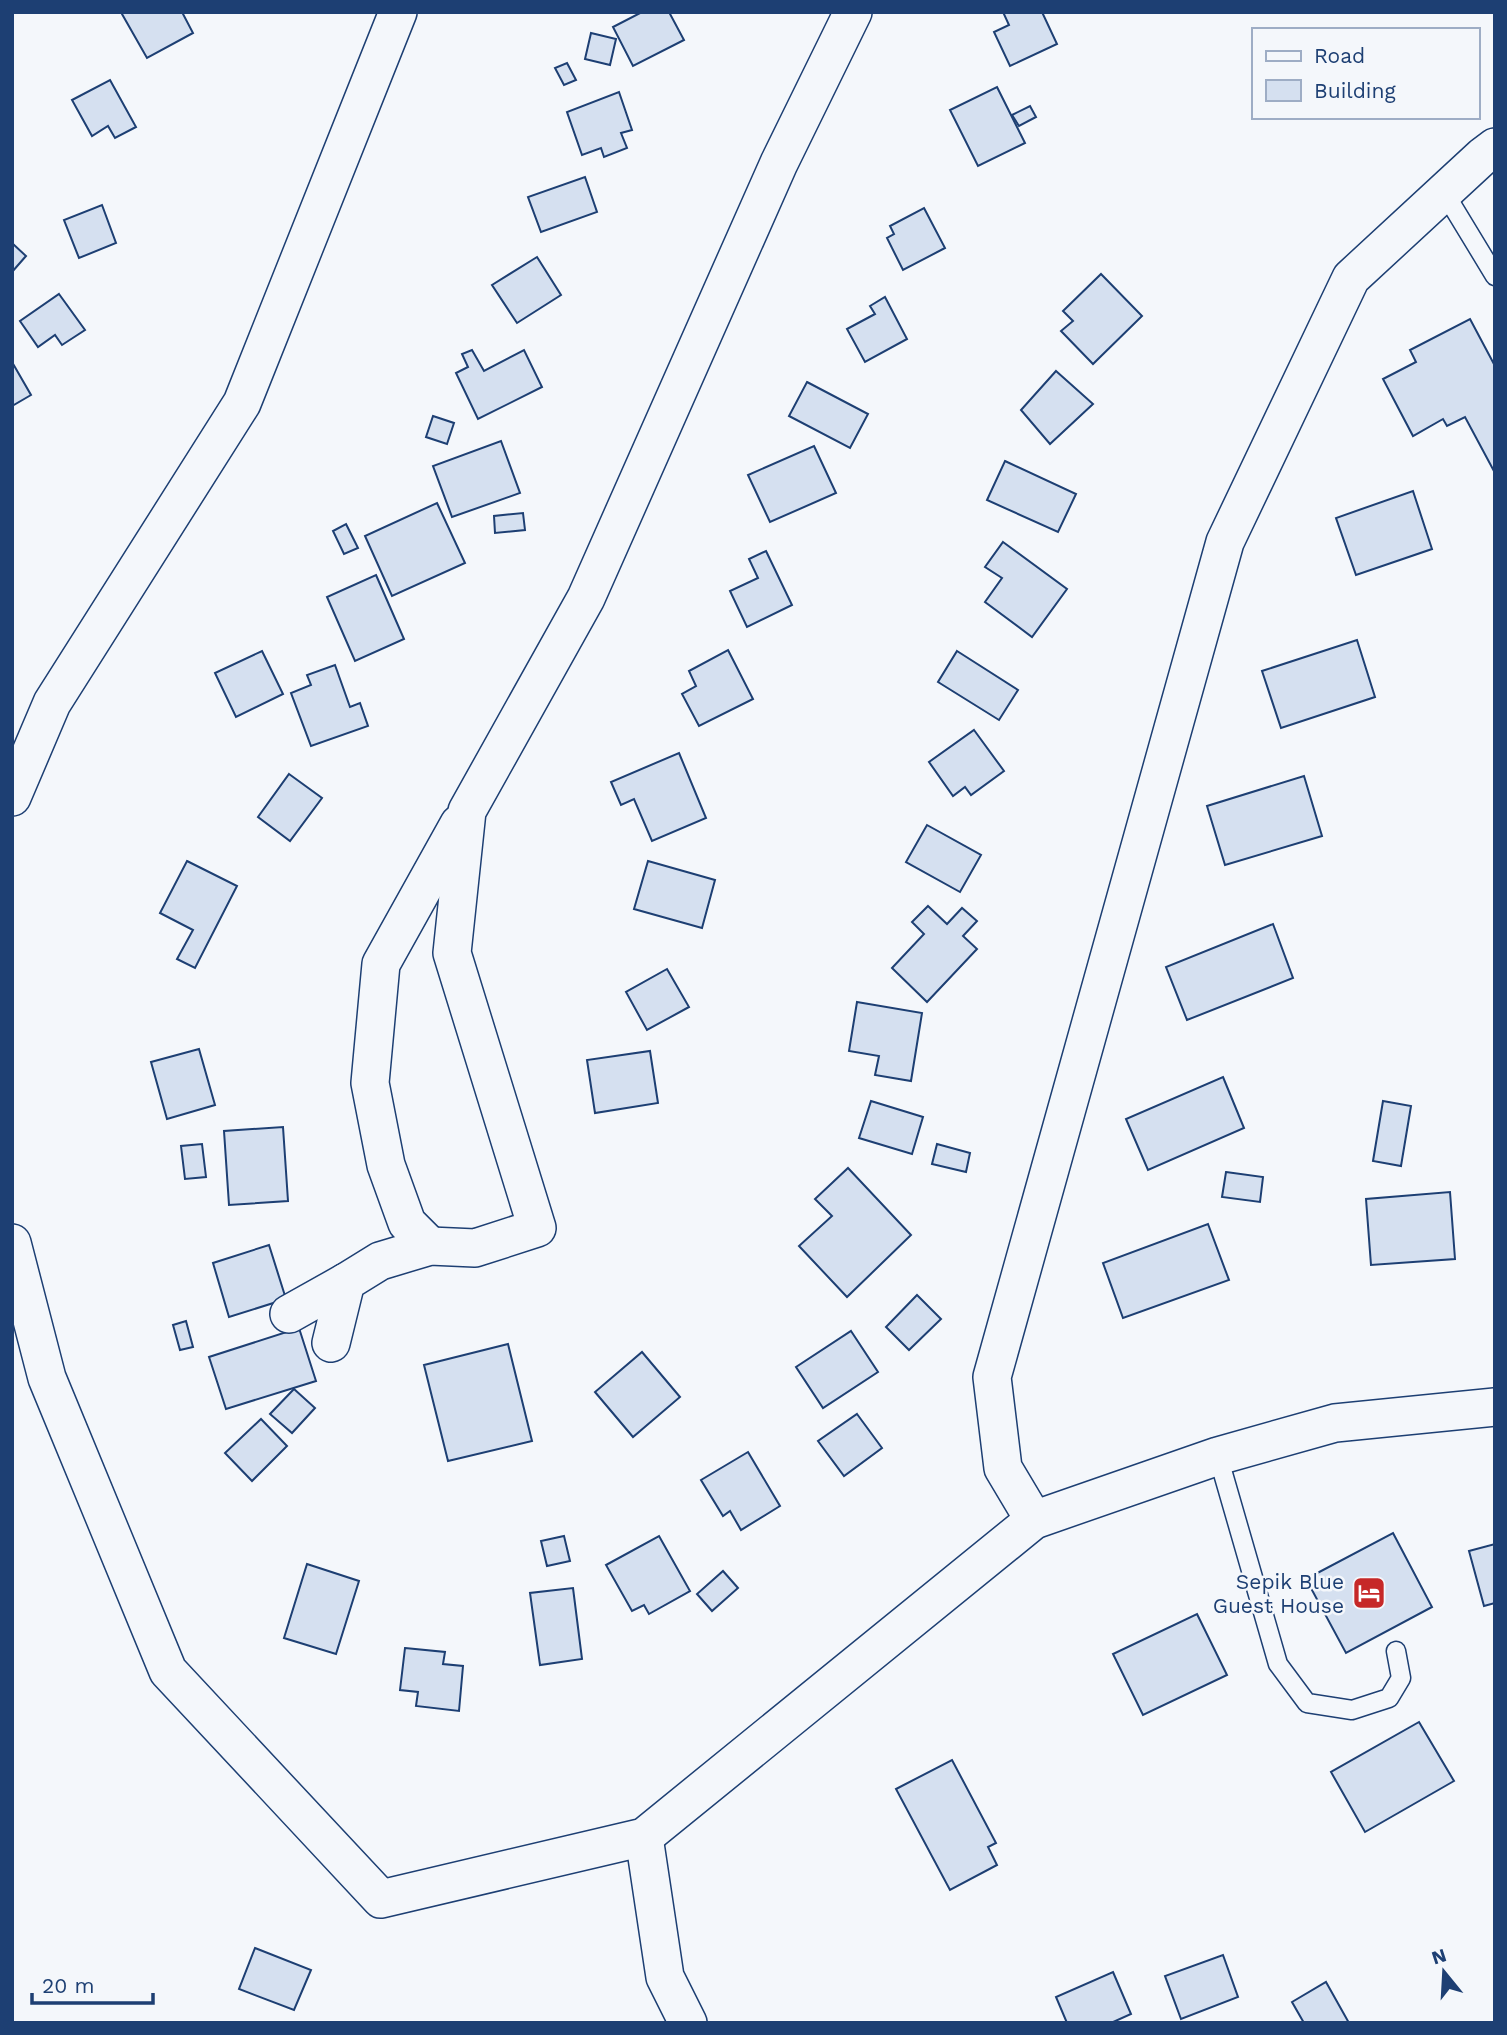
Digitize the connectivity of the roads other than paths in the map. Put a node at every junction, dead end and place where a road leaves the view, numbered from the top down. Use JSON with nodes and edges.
{"nodes":[{"id":1,"x":398,"y":12,"type":"edge"},
{"id":2,"x":853,"y":12,"type":"edge"},
{"id":3,"x":1495,"y":147,"type":"edge"},
{"id":4,"x":1444,"y":191,"type":"junction"},
{"id":5,"x":1495,"y":276,"type":"edge"},
{"id":6,"x":12,"y":797,"type":"edge"},
{"id":7,"x":467,"y":811,"type":"junction"},
{"id":8,"x":12,"y":1243,"type":"edge"},
{"id":9,"x":430,"y":1246,"type":"junction"},
{"id":10,"x":346,"y":1282,"type":"junction"},
{"id":11,"x":289,"y":1314,"type":"dead end"},
{"id":12,"x":331,"y":1343,"type":"dead end"},
{"id":13,"x":1495,"y":1407,"type":"edge"},
{"id":14,"x":1219,"y":1455,"type":"junction"},
{"id":15,"x":1034,"y":1520,"type":"junction"},
{"id":16,"x":1396,"y":1651,"type":"dead end"},
{"id":17,"x":644,"y":1837,"type":"junction"},
{"id":18,"x":688,"y":2023,"type":"edge"}],
"edges":[{"from":1,"to":6,"type":"street"},
{"from":2,"to":7,"type":"street"},
{"from":3,"to":4,"type":"street"},
{"from":4,"to":5,"type":"lane"},
{"from":4,"to":15,"type":"street"},
{"from":7,"to":9,"type":"street"},
{"from":7,"to":9,"type":"street"},
{"from":8,"to":17,"type":"street"},
{"from":9,"to":10,"type":"street"},
{"from":10,"to":11,"type":"street"},
{"from":10,"to":12,"type":"street"},
{"from":13,"to":14,"type":"street"},
{"from":14,"to":15,"type":"street"},
{"from":14,"to":16,"type":"lane"},
{"from":15,"to":17,"type":"street"},
{"from":17,"to":18,"type":"street"}]}
